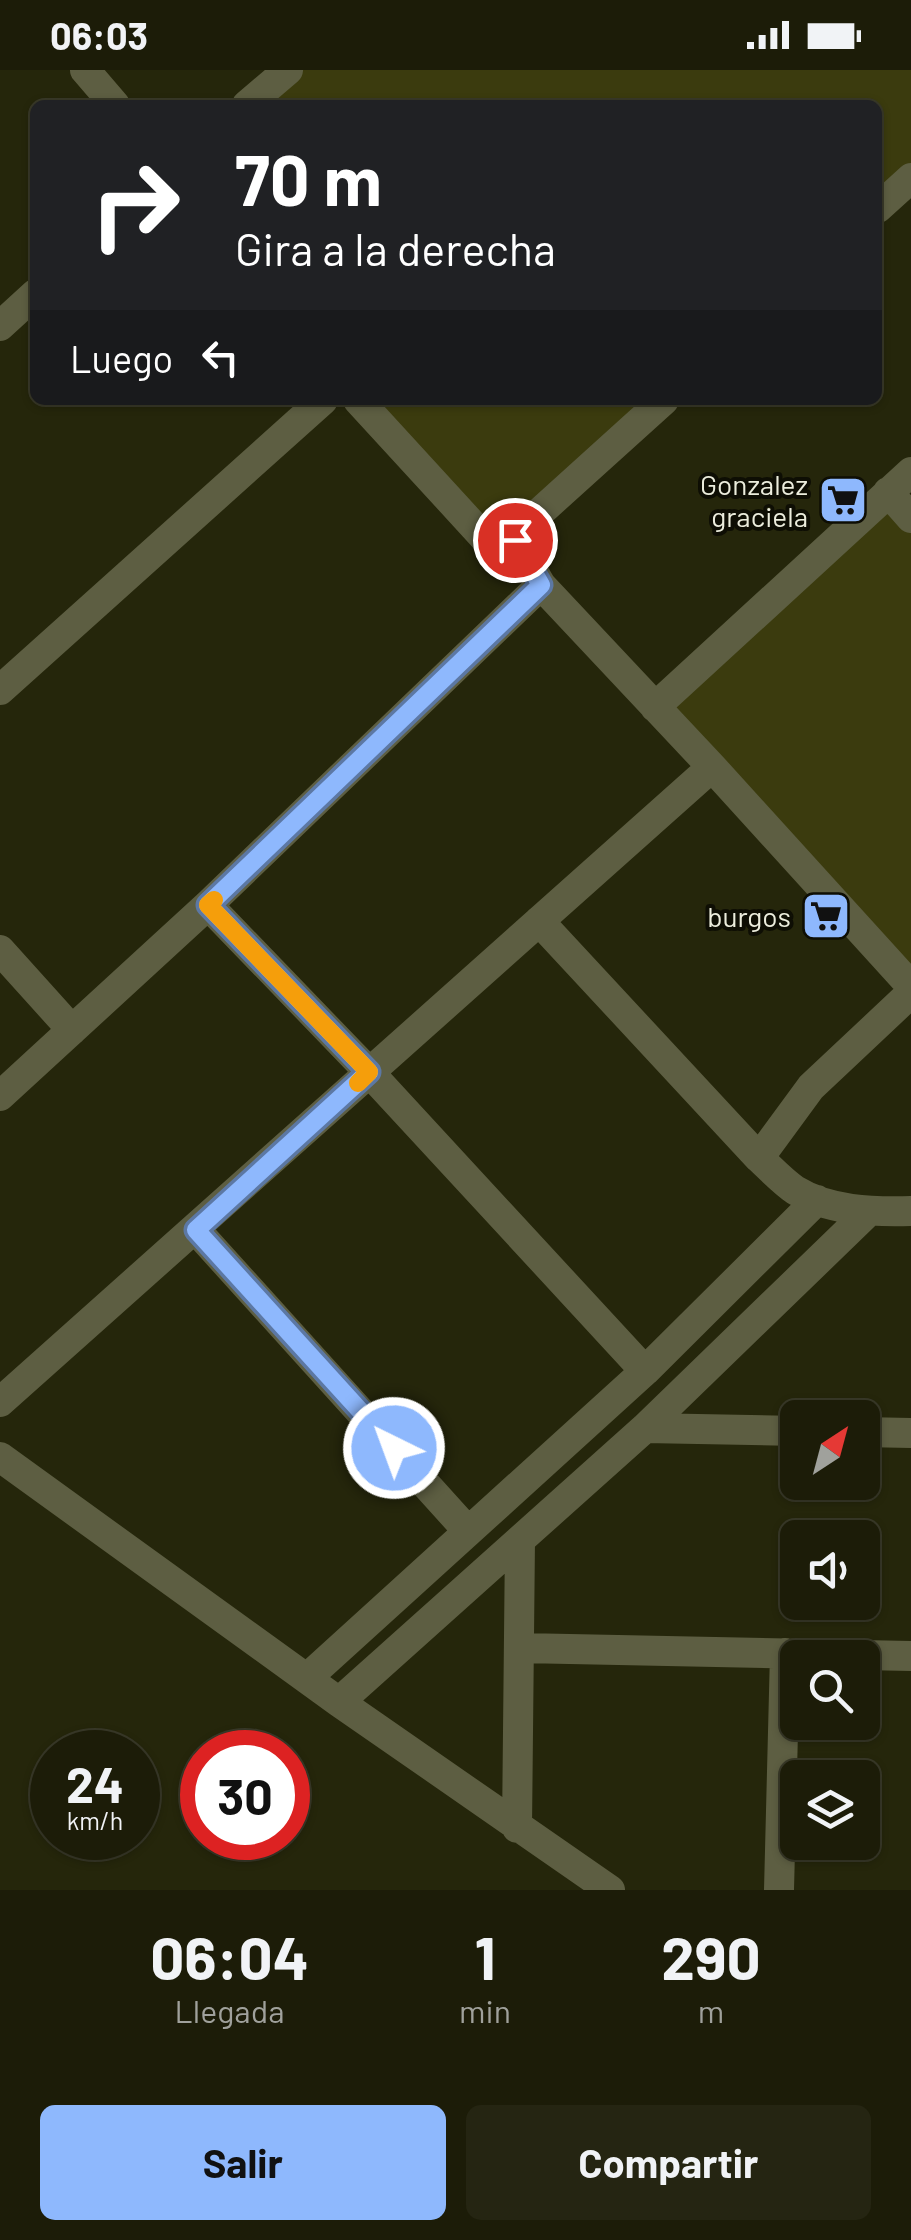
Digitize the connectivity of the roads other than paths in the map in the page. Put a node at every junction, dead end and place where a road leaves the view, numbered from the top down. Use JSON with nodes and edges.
{"nodes":[{"id":1,"x":84,"y":70,"type":"edge"},
{"id":2,"x":288,"y":70,"type":"edge"},
{"id":3,"x":110,"y":100,"type":"edge"},
{"id":4,"x":253,"y":100,"type":"edge"},
{"id":5,"x":910,"y":180,"type":"edge"},
{"id":6,"x":882,"y":204,"type":"edge"},
{"id":7,"x":30,"y":299,"type":"edge"},
{"id":8,"x":0,"y":326,"type":"edge"},
{"id":9,"x":317,"y":405,"type":"edge"},
{"id":10,"x":363,"y":405,"type":"edge"},
{"id":11,"x":658,"y":405,"type":"edge"},
{"id":12,"x":899,"y":482,"type":"edge"},
{"id":13,"x":911,"y":518,"type":"edge"},
{"id":14,"x":515,"y":540,"type":"junction"},
{"id":15,"x":541,"y":585,"type":"junction"},
{"id":16,"x":0,"y":690,"type":"edge"},
{"id":17,"x":656,"y":707,"type":"junction"},
{"id":18,"x":712,"y":766,"type":"junction"},
{"id":19,"x":208,"y":905,"type":"junction"},
{"id":20,"x":539,"y":921,"type":"junction"},
{"id":21,"x":0,"y":950,"type":"edge"},
{"id":22,"x":911,"y":990,"type":"edge"},
{"id":23,"x":72,"y":1030,"type":"junction"},
{"id":24,"x":369,"y":1072,"type":"junction"},
{"id":25,"x":0,"y":1096,"type":"edge"},
{"id":26,"x":759,"y":1158,"type":"junction"},
{"id":27,"x":817,"y":1200,"type":"junction"},
{"id":28,"x":911,"y":1211,"type":"edge"},
{"id":29,"x":868,"y":1212,"type":"junction"},
{"id":30,"x":196,"y":1230,"type":"junction"},
{"id":31,"x":645,"y":1371,"type":"junction"},
{"id":32,"x":0,"y":1402,"type":"edge"},
{"id":33,"x":645,"y":1428,"type":"junction"},
{"id":34,"x":780,"y":1431,"type":"edge"},
{"id":35,"x":880,"y":1432,"type":"edge"},
{"id":36,"x":911,"y":1433,"type":"edge"},
{"id":37,"x":0,"y":1457,"type":"edge"},
{"id":38,"x":468,"y":1530,"type":"junction"},
{"id":39,"x":520,"y":1540,"type":"junction"},
{"id":40,"x":521,"y":1648,"type":"junction"},
{"id":41,"x":780,"y":1653,"type":"edge"},
{"id":42,"x":880,"y":1655,"type":"edge"},
{"id":43,"x":911,"y":1656,"type":"edge"},
{"id":44,"x":307,"y":1678,"type":"junction"},
{"id":45,"x":338,"y":1702,"type":"junction"},
{"id":46,"x":782,"y":1740,"type":"edge"},
{"id":47,"x":517,"y":1828,"type":"junction"},
{"id":48,"x":610,"y":1890,"type":"edge"},
{"id":49,"x":778,"y":1890,"type":"edge"}],
"edges":[{"from":1,"to":3,"type":"street"},
{"from":2,"to":4,"type":"street"},
{"from":5,"to":6,"type":"street"},
{"from":7,"to":8,"type":"street"},
{"from":9,"to":16,"type":"street"},
{"from":10,"to":14,"type":"street"},
{"from":11,"to":14,"type":"street"},
{"from":12,"to":13,"type":"street"},
{"from":12,"to":17,"type":"street"},
{"from":14,"to":15,"type":"street"},
{"from":15,"to":17,"type":"street"},
{"from":15,"to":19,"type":"street"},
{"from":17,"to":18,"type":"street"},
{"from":18,"to":20,"type":"street"},
{"from":18,"to":22,"type":"street"},
{"from":19,"to":23,"type":"street"},
{"from":19,"to":24,"type":"street"},
{"from":20,"to":24,"type":"street"},
{"from":20,"to":26,"type":"street"},
{"from":21,"to":23,"type":"street"},
{"from":22,"to":26,"type":"street"},
{"from":23,"to":25,"type":"street"},
{"from":24,"to":30,"type":"street"},
{"from":24,"to":31,"type":"street"},
{"from":26,"to":27,"type":"street"},
{"from":27,"to":29,"type":"street"},
{"from":27,"to":31,"type":"street"},
{"from":28,"to":29,"type":"street"},
{"from":29,"to":33,"type":"street"},
{"from":30,"to":32,"type":"street"},
{"from":30,"to":38,"type":"street"},
{"from":31,"to":38,"type":"street"},
{"from":33,"to":34,"type":"street"},
{"from":33,"to":39,"type":"street"},
{"from":35,"to":36,"type":"street"},
{"from":37,"to":44,"type":"street"},
{"from":38,"to":44,"type":"street"},
{"from":39,"to":40,"type":"street"},
{"from":39,"to":45,"type":"street"},
{"from":40,"to":41,"type":"street"},
{"from":40,"to":47,"type":"street"},
{"from":42,"to":43,"type":"street"},
{"from":44,"to":45,"type":"street"},
{"from":45,"to":47,"type":"street"},
{"from":46,"to":49,"type":"street"},
{"from":47,"to":48,"type":"street"}]}
